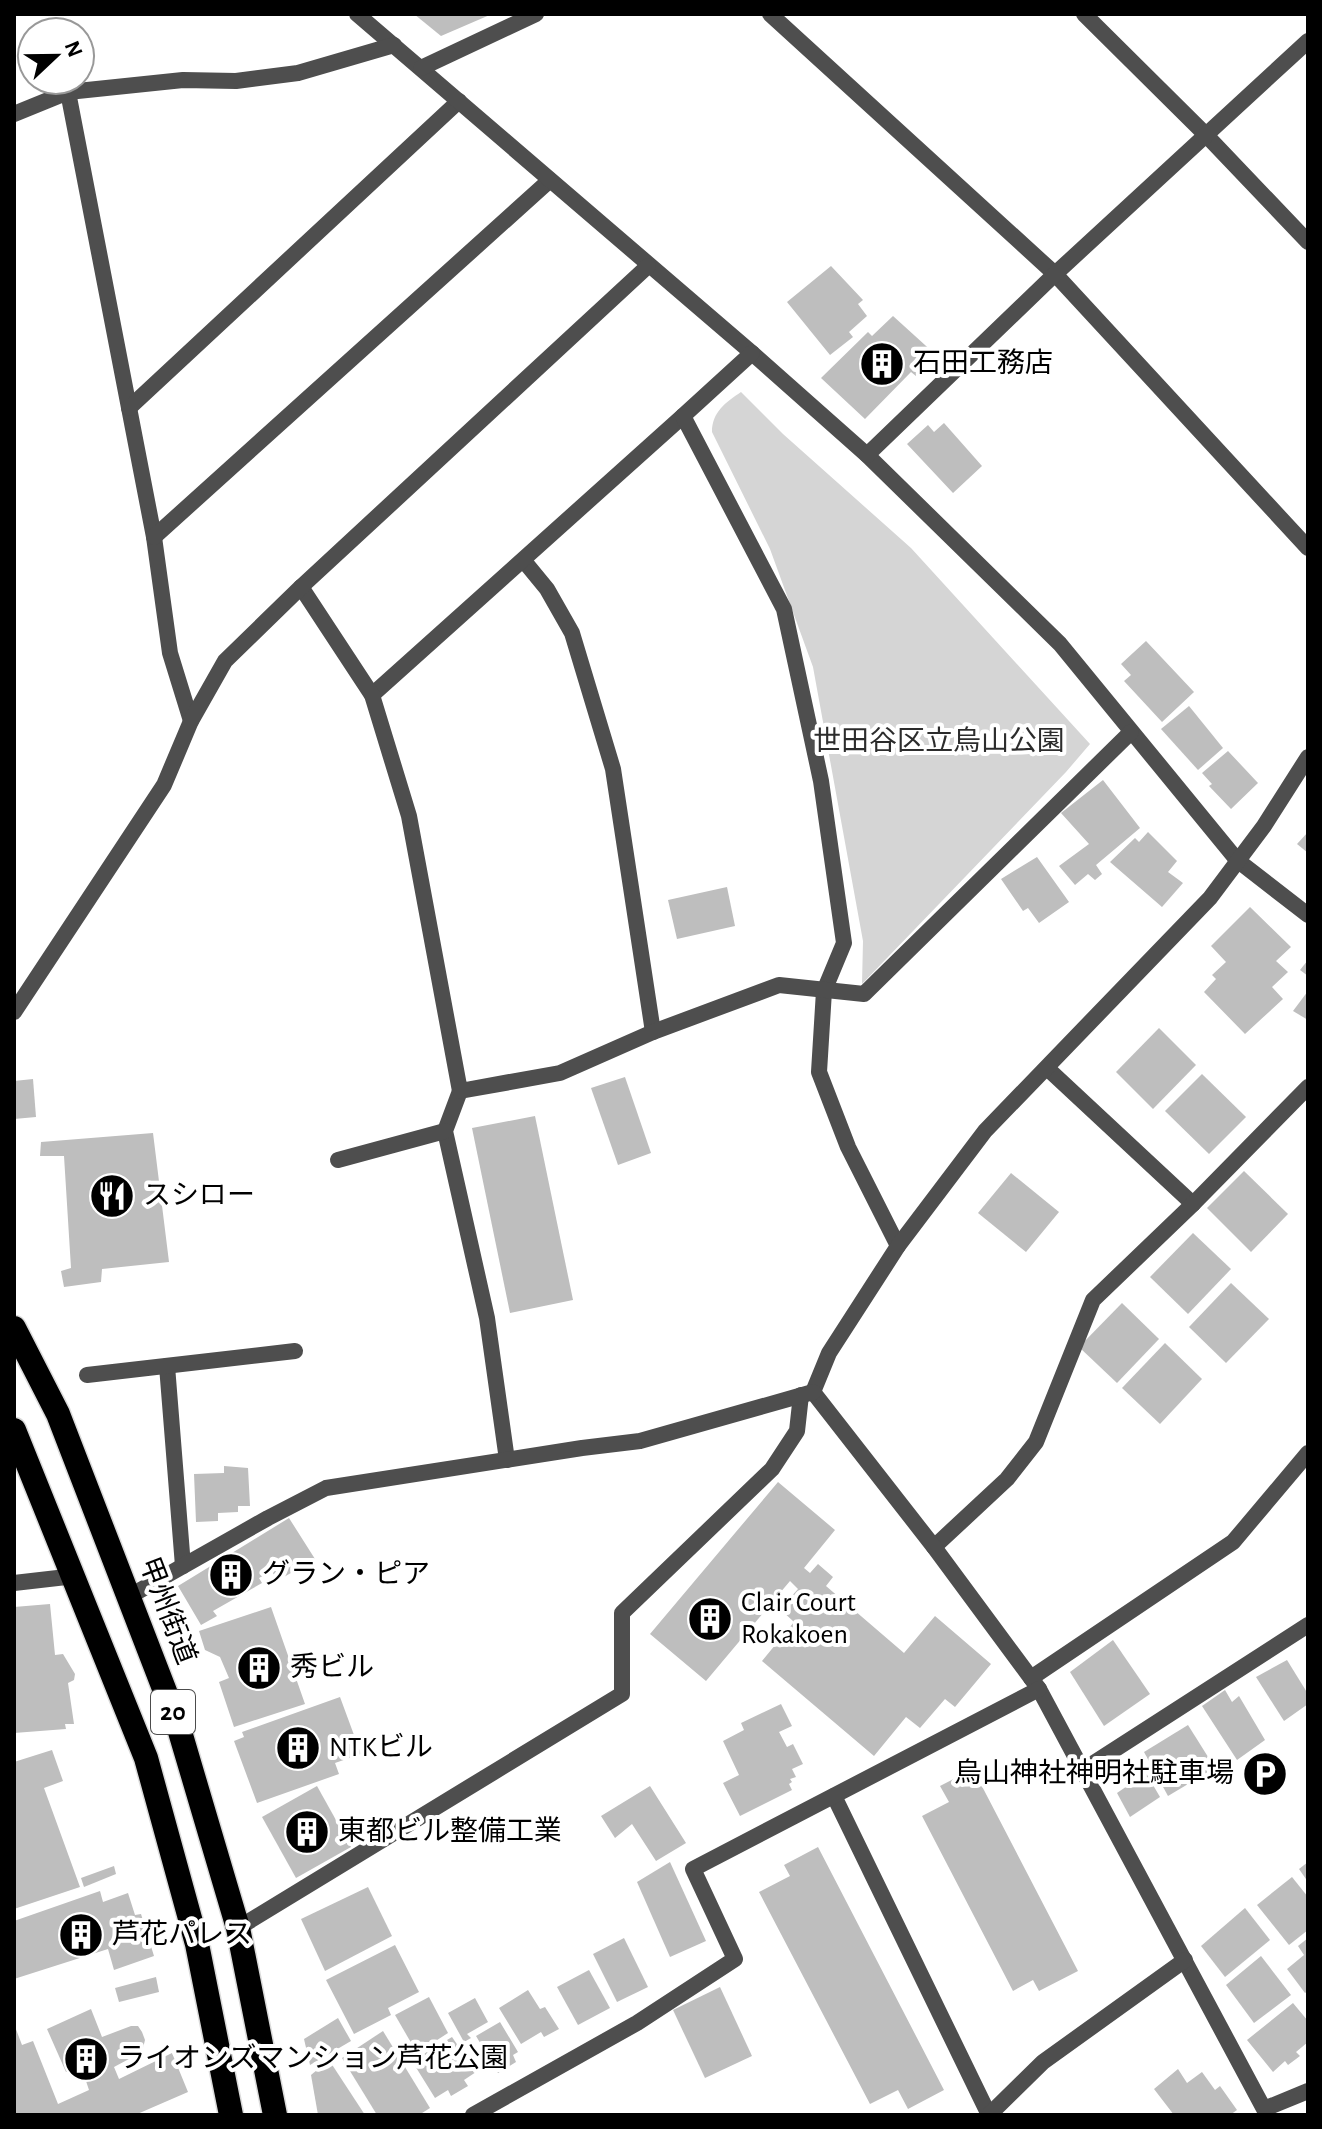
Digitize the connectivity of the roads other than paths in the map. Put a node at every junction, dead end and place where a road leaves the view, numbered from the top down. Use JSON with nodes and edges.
{"nodes":[{"id":1,"x":357,"y":14,"type":"edge"},
{"id":2,"x":536,"y":14,"type":"edge"},
{"id":3,"x":770,"y":14,"type":"edge"},
{"id":4,"x":1084,"y":14,"type":"edge"},
{"id":5,"x":1308,"y":41,"type":"edge"},
{"id":6,"x":394,"y":45,"type":"junction"},
{"id":7,"x":421,"y":68,"type":"junction"},
{"id":8,"x":96,"y":89,"type":"edge"},
{"id":9,"x":58,"y":96,"type":"edge"},
{"id":10,"x":69,"y":96,"type":"edge"},
{"id":11,"x":459,"y":101,"type":"junction"},
{"id":12,"x":14,"y":114,"type":"edge"},
{"id":13,"x":1206,"y":135,"type":"junction"},
{"id":14,"x":550,"y":180,"type":"junction"},
{"id":15,"x":1308,"y":242,"type":"edge"},
{"id":16,"x":648,"y":266,"type":"junction"},
{"id":17,"x":1055,"y":274,"type":"junction"},
{"id":18,"x":752,"y":353,"type":"junction"},
{"id":19,"x":129,"y":408,"type":"junction"},
{"id":20,"x":683,"y":416,"type":"junction"},
{"id":21,"x":867,"y":455,"type":"junction"},
{"id":22,"x":154,"y":537,"type":"junction"},
{"id":23,"x":1308,"y":548,"type":"edge"},
{"id":24,"x":524,"y":561,"type":"junction"},
{"id":25,"x":301,"y":587,"type":"junction"},
{"id":26,"x":372,"y":695,"type":"junction"},
{"id":27,"x":191,"y":721,"type":"junction"},
{"id":28,"x":1131,"y":732,"type":"junction"},
{"id":29,"x":1308,"y":757,"type":"edge"},
{"id":30,"x":1237,"y":860,"type":"junction"},
{"id":31,"x":1308,"y":915,"type":"edge"},
{"id":32,"x":824,"y":991,"type":"junction"},
{"id":33,"x":14,"y":1012,"type":"edge"},
{"id":34,"x":653,"y":1032,"type":"junction"},
{"id":35,"x":1048,"y":1069,"type":"junction"},
{"id":36,"x":1308,"y":1087,"type":"edge"},
{"id":37,"x":460,"y":1091,"type":"junction"},
{"id":38,"x":445,"y":1131,"type":"junction"},
{"id":39,"x":338,"y":1160,"type":"dead end"},
{"id":40,"x":1193,"y":1204,"type":"junction"},
{"id":41,"x":898,"y":1246,"type":"junction"},
{"id":42,"x":14,"y":1328,"type":"edge"},
{"id":43,"x":295,"y":1351,"type":"dead end"},
{"id":44,"x":167,"y":1366,"type":"junction"},
{"id":45,"x":87,"y":1375,"type":"dead end"},
{"id":46,"x":807,"y":1394,"type":"junction"},
{"id":47,"x":14,"y":1430,"type":"edge"},
{"id":48,"x":1308,"y":1453,"type":"edge"},
{"id":49,"x":507,"y":1460,"type":"junction"},
{"id":50,"x":934,"y":1547,"type":"junction"},
{"id":51,"x":183,"y":1566,"type":"junction"},
{"id":52,"x":75,"y":1576,"type":"junction"},
{"id":53,"x":14,"y":1583,"type":"edge"},
{"id":54,"x":130,"y":1596,"type":"junction"},
{"id":55,"x":1308,"y":1625,"type":"edge"},
{"id":56,"x":1035,"y":1684,"type":"junction"},
{"id":57,"x":1083,"y":1770,"type":"junction"},
{"id":58,"x":834,"y":1796,"type":"junction"},
{"id":59,"x":238,"y":1928,"type":"junction"},
{"id":60,"x":1185,"y":1960,"type":"junction"},
{"id":61,"x":1308,"y":2091,"type":"edge"},
{"id":62,"x":1261,"y":2112,"type":"edge"},
{"id":63,"x":231,"y":2115,"type":"edge"},
{"id":64,"x":275,"y":2115,"type":"edge"},
{"id":65,"x":473,"y":2115,"type":"edge"},
{"id":66,"x":989,"y":2115,"type":"edge"}],
"edges":[{"from":1,"to":6,"type":"street"},
{"from":2,"to":7,"type":"street"},
{"from":3,"to":17,"type":"street"},
{"from":4,"to":13,"type":"street"},
{"from":5,"to":13,"type":"street"},
{"from":6,"to":7,"type":"street"},
{"from":6,"to":8,"type":"street"},
{"from":7,"to":11,"type":"street"},
{"from":9,"to":12,"type":"street"},
{"from":10,"to":19,"type":"street"},
{"from":11,"to":14,"type":"street"},
{"from":11,"to":19,"type":"street"},
{"from":13,"to":15,"type":"street"},
{"from":13,"to":17,"type":"street"},
{"from":14,"to":16,"type":"street"},
{"from":14,"to":22,"type":"street"},
{"from":16,"to":18,"type":"street"},
{"from":16,"to":25,"type":"street"},
{"from":17,"to":21,"type":"street"},
{"from":17,"to":23,"type":"street"},
{"from":18,"to":20,"type":"street"},
{"from":18,"to":21,"type":"street"},
{"from":19,"to":22,"type":"street"},
{"from":20,"to":24,"type":"street"},
{"from":20,"to":32,"type":"street"},
{"from":21,"to":28,"type":"street"},
{"from":22,"to":27,"type":"street"},
{"from":24,"to":26,"type":"street"},
{"from":24,"to":34,"type":"street"},
{"from":25,"to":26,"type":"street"},
{"from":25,"to":27,"type":"street"},
{"from":26,"to":37,"type":"street"},
{"from":27,"to":33,"type":"street"},
{"from":28,"to":30,"type":"street"},
{"from":28,"to":32,"type":"street"},
{"from":29,"to":30,"type":"street"},
{"from":30,"to":31,"type":"street"},
{"from":30,"to":35,"type":"street"},
{"from":32,"to":34,"type":"street"},
{"from":32,"to":41,"type":"street"},
{"from":34,"to":37,"type":"street"},
{"from":35,"to":40,"type":"street"},
{"from":35,"to":41,"type":"street"},
{"from":36,"to":40,"type":"street"},
{"from":37,"to":38,"type":"street"},
{"from":38,"to":39,"type":"street"},
{"from":38,"to":49,"type":"street"},
{"from":40,"to":50,"type":"street"},
{"from":41,"to":46,"type":"street"},
{"from":42,"to":54,"type":"highway","name":"甲州街道","number":"20"},
{"from":43,"to":44,"type":"street"},
{"from":44,"to":45,"type":"street"},
{"from":44,"to":51,"type":"street"},
{"from":46,"to":49,"type":"street"},
{"from":46,"to":50,"type":"street"},
{"from":46,"to":59,"type":"street"},
{"from":47,"to":52,"type":"highway","number":"20"},
{"from":48,"to":56,"type":"street"},
{"from":49,"to":51,"type":"street"},
{"from":50,"to":56,"type":"street"},
{"from":51,"to":54,"type":"street"},
{"from":52,"to":53,"type":"street"},
{"from":52,"to":63,"type":"highway","number":"20"},
{"from":54,"to":59,"type":"highway","name":"甲州街道","number":"20"},
{"from":55,"to":57,"type":"street"},
{"from":56,"to":57,"type":"street"},
{"from":56,"to":58,"type":"street"},
{"from":57,"to":60,"type":"street"},
{"from":58,"to":65,"type":"street"},
{"from":58,"to":66,"type":"street"},
{"from":59,"to":64,"type":"highway","name":"甲州街道","number":"20"},
{"from":60,"to":62,"type":"street"},
{"from":60,"to":66,"type":"street"},
{"from":61,"to":62,"type":"street"}]}
